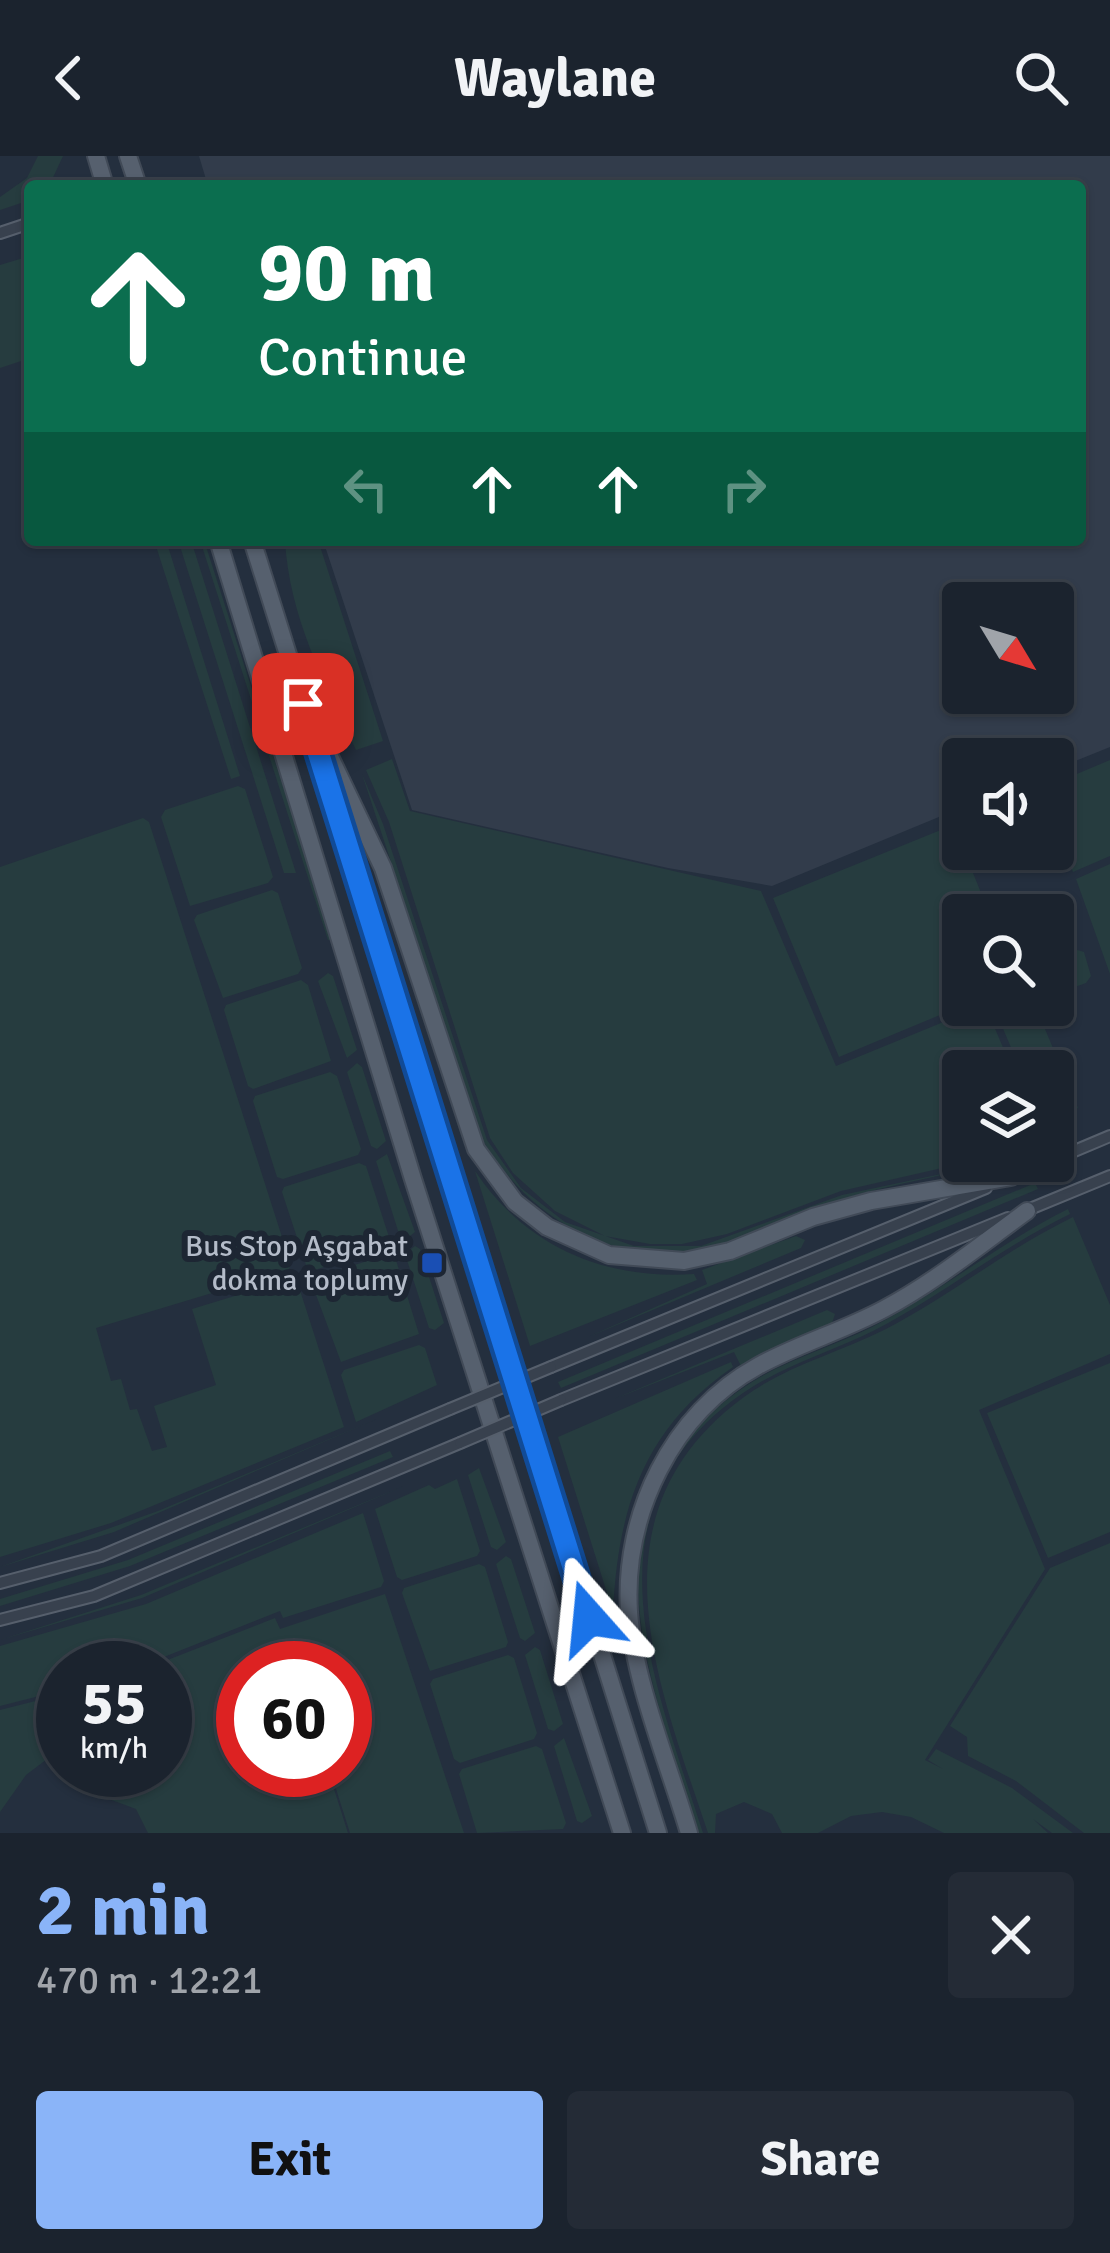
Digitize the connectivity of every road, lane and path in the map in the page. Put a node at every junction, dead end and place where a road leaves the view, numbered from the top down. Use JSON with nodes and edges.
{"nodes":[{"id":1,"x":220,"y":546,"type":"edge"},
{"id":2,"x":254,"y":546,"type":"edge"},
{"id":3,"x":303,"y":704,"type":"junction"},
{"id":4,"x":1110,"y":1136,"type":"edge"},
{"id":5,"x":1074,"y":1151,"type":"edge"},
{"id":6,"x":1110,"y":1176,"type":"edge"},
{"id":7,"x":982,"y":1182,"type":"edge"},
{"id":8,"x":999,"y":1182,"type":"edge"},
{"id":9,"x":1027,"y":1210,"type":"junction"},
{"id":10,"x":0,"y":1583,"type":"edge"},
{"id":11,"x":0,"y":1620,"type":"edge"},
{"id":12,"x":622,"y":1833,"type":"edge"},
{"id":13,"x":658,"y":1833,"type":"edge"},
{"id":14,"x":689,"y":1833,"type":"edge"}],
"edges":[{"from":1,"to":12,"type":"main road"},
{"from":2,"to":3,"type":"main road"},
{"from":3,"to":7,"type":"main road"},
{"from":3,"to":13,"type":"main road"},
{"from":4,"to":5,"type":"street"},
{"from":6,"to":9,"type":"street"},
{"from":8,"to":10,"type":"street","bridge":true},
{"from":9,"to":11,"type":"street","bridge":true},
{"from":9,"to":14,"type":"main road"}]}
